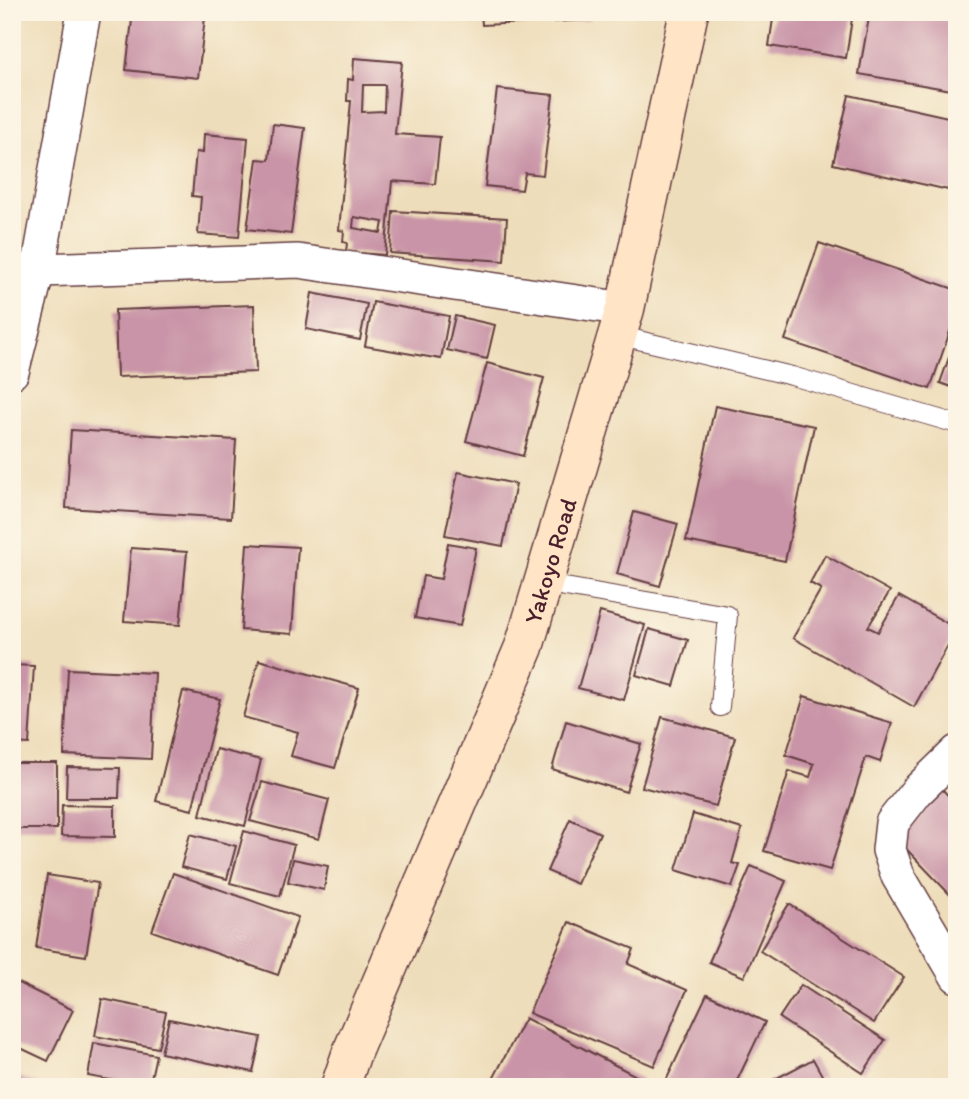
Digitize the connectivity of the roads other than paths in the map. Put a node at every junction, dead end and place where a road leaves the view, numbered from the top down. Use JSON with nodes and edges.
{"nodes":[{"id":1,"x":84,"y":12,"type":"edge"},
{"id":2,"x":689,"y":12,"type":"edge"},
{"id":3,"x":25,"y":271,"type":"edge"},
{"id":4,"x":621,"y":322,"type":"junction"},
{"id":5,"x":12,"y":372,"type":"edge"},
{"id":6,"x":957,"y":424,"type":"edge"},
{"id":7,"x":542,"y":583,"type":"junction"},
{"id":8,"x":720,"y":708,"type":"dead end"},
{"id":9,"x":957,"y":752,"type":"edge"},
{"id":10,"x":957,"y":976,"type":"edge"},
{"id":11,"x":340,"y":1087,"type":"edge"}],
"edges":[{"from":1,"to":3,"type":"street"},
{"from":2,"to":4,"type":"main road","name":"Yakoyo Road"},
{"from":3,"to":4,"type":"street"},
{"from":3,"to":5,"type":"street"},
{"from":4,"to":6,"type":"lane"},
{"from":4,"to":7,"type":"main road","name":"Yakoyo Road"},
{"from":7,"to":8,"type":"lane"},
{"from":7,"to":11,"type":"main road","name":"Yakoyo Road"},
{"from":9,"to":10,"type":"street"}]}
